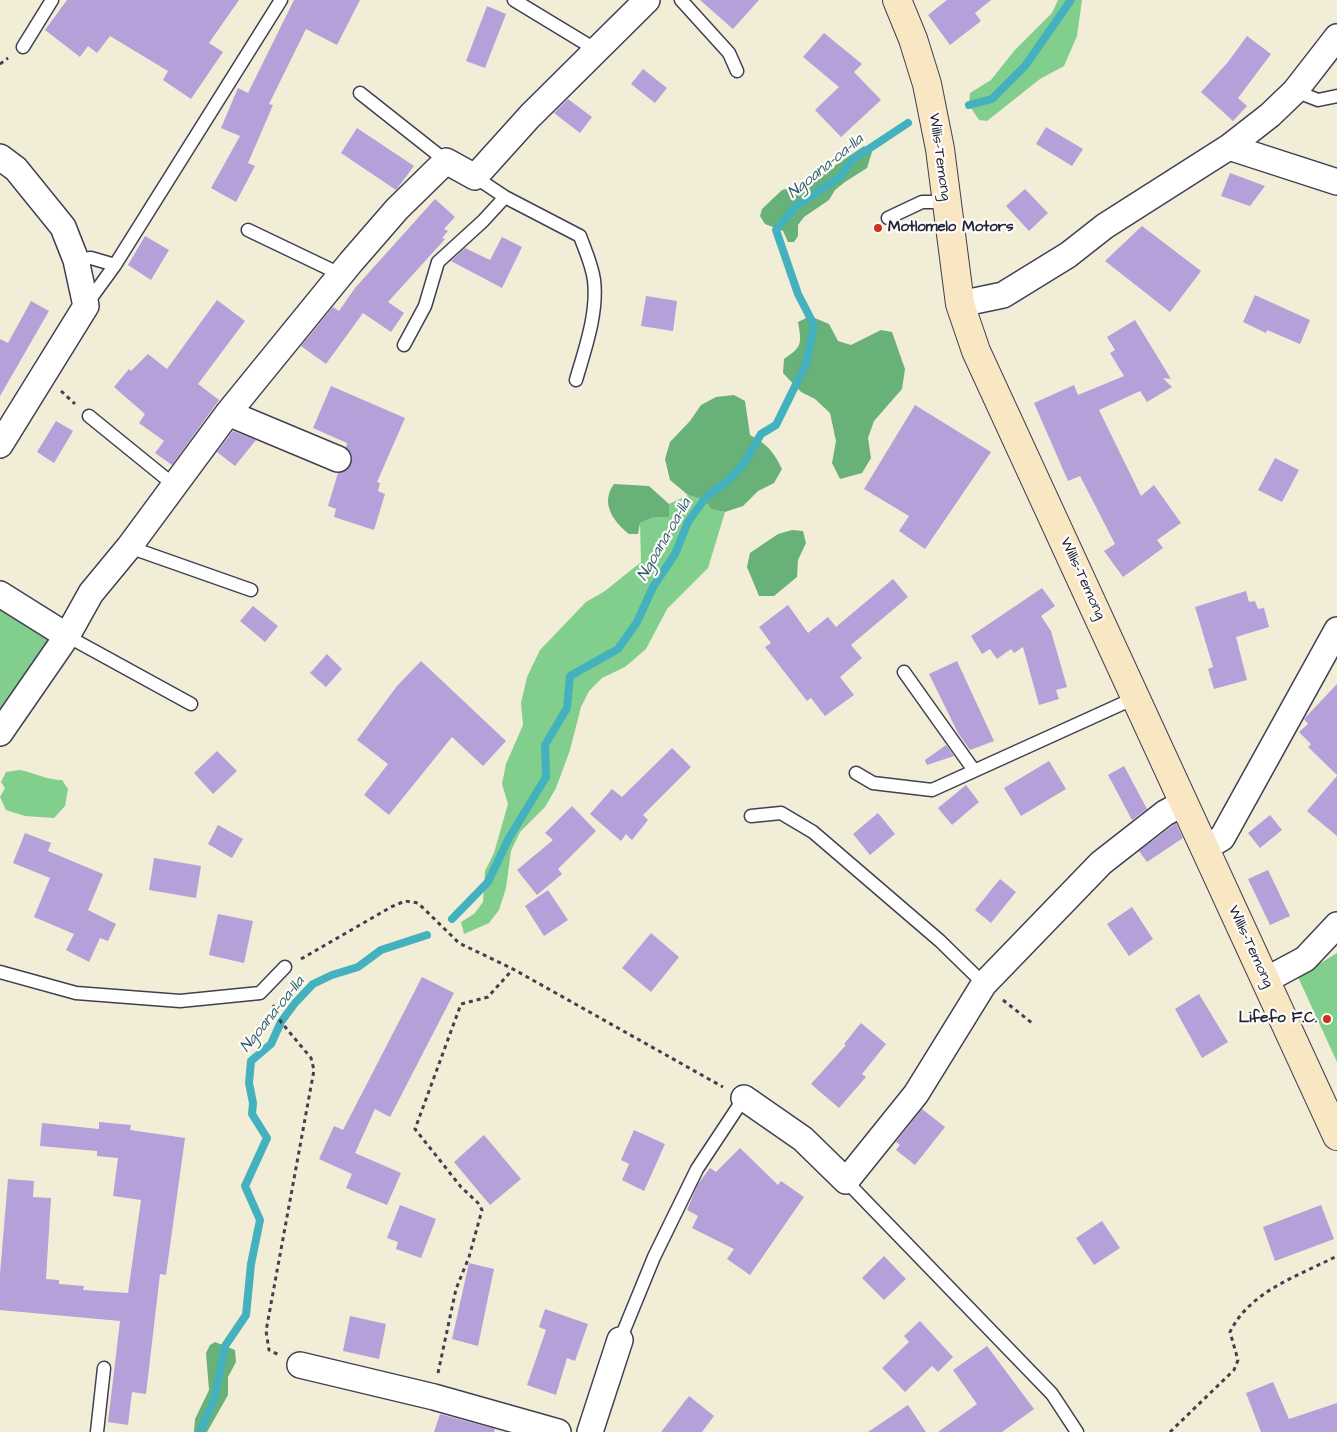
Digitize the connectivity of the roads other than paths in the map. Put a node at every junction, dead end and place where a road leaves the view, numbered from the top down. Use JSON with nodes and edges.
{"nodes":[{"id":1,"x":52,"y":0,"type":"edge"},
{"id":2,"x":281,"y":0,"type":"edge"},
{"id":3,"x":514,"y":0,"type":"edge"},
{"id":4,"x":647,"y":0,"type":"edge"},
{"id":5,"x":681,"y":0,"type":"edge"},
{"id":6,"x":898,"y":0,"type":"edge"},
{"id":7,"x":1337,"y":37,"type":"edge"},
{"id":8,"x":23,"y":47,"type":"dead end"},
{"id":9,"x":598,"y":51,"type":"junction"},
{"id":10,"x":736,"y":70,"type":"dead end"},
{"id":11,"x":1295,"y":91,"type":"junction"},
{"id":12,"x":360,"y":94,"type":"dead end"},
{"id":13,"x":1337,"y":96,"type":"edge"},
{"id":14,"x":1228,"y":147,"type":"junction"},
{"id":15,"x":0,"y":157,"type":"edge"},
{"id":16,"x":446,"y":161,"type":"junction"},
{"id":17,"x":475,"y":178,"type":"junction"},
{"id":18,"x":1337,"y":182,"type":"edge"},
{"id":19,"x":505,"y":197,"type":"junction"},
{"id":20,"x":946,"y":202,"type":"junction"},
{"id":21,"x":888,"y":218,"type":"dead end"},
{"id":22,"x":248,"y":230,"type":"dead end"},
{"id":23,"x":76,"y":260,"type":"junction"},
{"id":24,"x":115,"y":265,"type":"junction"},
{"id":25,"x":340,"y":274,"type":"junction"},
{"id":26,"x":960,"y":304,"type":"junction"},
{"id":27,"x":86,"y":306,"type":"junction"},
{"id":28,"x":404,"y":345,"type":"dead end"},
{"id":29,"x":576,"y":380,"type":"dead end"},
{"id":30,"x":228,"y":412,"type":"junction"},
{"id":31,"x":89,"y":416,"type":"road end"},
{"id":32,"x":0,"y":445,"type":"edge"},
{"id":33,"x":338,"y":459,"type":"dead end"},
{"id":34,"x":174,"y":485,"type":"junction"},
{"id":35,"x":129,"y":547,"type":"junction"},
{"id":36,"x":251,"y":590,"type":"dead end"},
{"id":37,"x":0,"y":594,"type":"edge"},
{"id":38,"x":1337,"y":630,"type":"edge"},
{"id":39,"x":67,"y":636,"type":"junction"},
{"id":40,"x":904,"y":672,"type":"dead end"},
{"id":41,"x":1137,"y":697,"type":"junction"},
{"id":42,"x":191,"y":704,"type":"dead end"},
{"id":43,"x":0,"y":733,"type":"edge"},
{"id":44,"x":973,"y":769,"type":"junction"},
{"id":45,"x":856,"y":773,"type":"dead end"},
{"id":46,"x":1184,"y":803,"type":"junction"},
{"id":47,"x":751,"y":816,"type":"dead end"},
{"id":48,"x":1205,"y":848,"type":"junction"},
{"id":49,"x":1337,"y":925,"type":"edge"},
{"id":50,"x":285,"y":967,"type":"road end"},
{"id":51,"x":0,"y":972,"type":"edge"},
{"id":52,"x":1266,"y":980,"type":"junction"},
{"id":53,"x":984,"y":984,"type":"junction"},
{"id":54,"x":744,"y":1098,"type":"joint"},
{"id":55,"x":1337,"y":1136,"type":"edge"},
{"id":56,"x":846,"y":1181,"type":"junction"},
{"id":57,"x":620,"y":1340,"type":"joint"},
{"id":58,"x":300,"y":1364,"type":"road end"},
{"id":59,"x":104,"y":1368,"type":"dead end"},
{"id":60,"x":97,"y":1432,"type":"edge"},
{"id":61,"x":558,"y":1432,"type":"edge"},
{"id":62,"x":590,"y":1432,"type":"edge"},
{"id":63,"x":1077,"y":1432,"type":"edge"}],
"edges":[{"from":1,"to":8,"type":"lane"},
{"from":2,"to":24,"type":"lane"},
{"from":3,"to":9,"type":"lane"},
{"from":4,"to":9,"type":"street"},
{"from":5,"to":10,"type":"lane"},
{"from":6,"to":20,"type":"main road","name":"Willis-Temong"},
{"from":7,"to":11,"type":"street"},
{"from":9,"to":17,"type":"street"},
{"from":11,"to":13,"type":"lane"},
{"from":11,"to":14,"type":"street"},
{"from":12,"to":16,"type":"lane"},
{"from":14,"to":18,"type":"street"},
{"from":14,"to":26,"type":"street"},
{"from":15,"to":23,"type":"street"},
{"from":16,"to":17,"type":"street"},
{"from":16,"to":25,"type":"street"},
{"from":17,"to":19,"type":"lane"},
{"from":19,"to":28,"type":"lane"},
{"from":19,"to":29,"type":"lane"},
{"from":20,"to":21,"type":"lane"},
{"from":20,"to":26,"type":"main road","name":"Willis-Temong"},
{"from":22,"to":25,"type":"lane"},
{"from":23,"to":24,"type":"lane"},
{"from":23,"to":27,"type":"street"},
{"from":24,"to":27,"type":"lane"},
{"from":25,"to":30,"type":"street"},
{"from":26,"to":41,"type":"main road","name":"Willis-Temong"},
{"from":27,"to":32,"type":"street"},
{"from":30,"to":33,"type":"street"},
{"from":30,"to":34,"type":"street"},
{"from":31,"to":34,"type":"lane"},
{"from":34,"to":35,"type":"street"},
{"from":35,"to":36,"type":"lane"},
{"from":35,"to":39,"type":"street"},
{"from":37,"to":39,"type":"street"},
{"from":38,"to":48,"type":"street"},
{"from":39,"to":42,"type":"lane"},
{"from":39,"to":43,"type":"street"},
{"from":40,"to":44,"type":"lane"},
{"from":41,"to":44,"type":"lane"},
{"from":41,"to":46,"type":"main road","name":"Willis-Temong"},
{"from":44,"to":45,"type":"lane"},
{"from":46,"to":48,"type":"main road","name":"Willis-Temong"},
{"from":46,"to":53,"type":"street"},
{"from":47,"to":53,"type":"lane"},
{"from":48,"to":52,"type":"main road","name":"Willis-Temong"},
{"from":49,"to":52,"type":"street"},
{"from":50,"to":51,"type":"lane"},
{"from":52,"to":55,"type":"main road","name":"Willis-Temong"},
{"from":53,"to":56,"type":"street"},
{"from":54,"to":56,"type":"street"},
{"from":54,"to":57,"type":"lane"},
{"from":56,"to":63,"type":"lane"},
{"from":57,"to":62,"type":"street"},
{"from":58,"to":61,"type":"street"},
{"from":59,"to":60,"type":"lane"}]}
